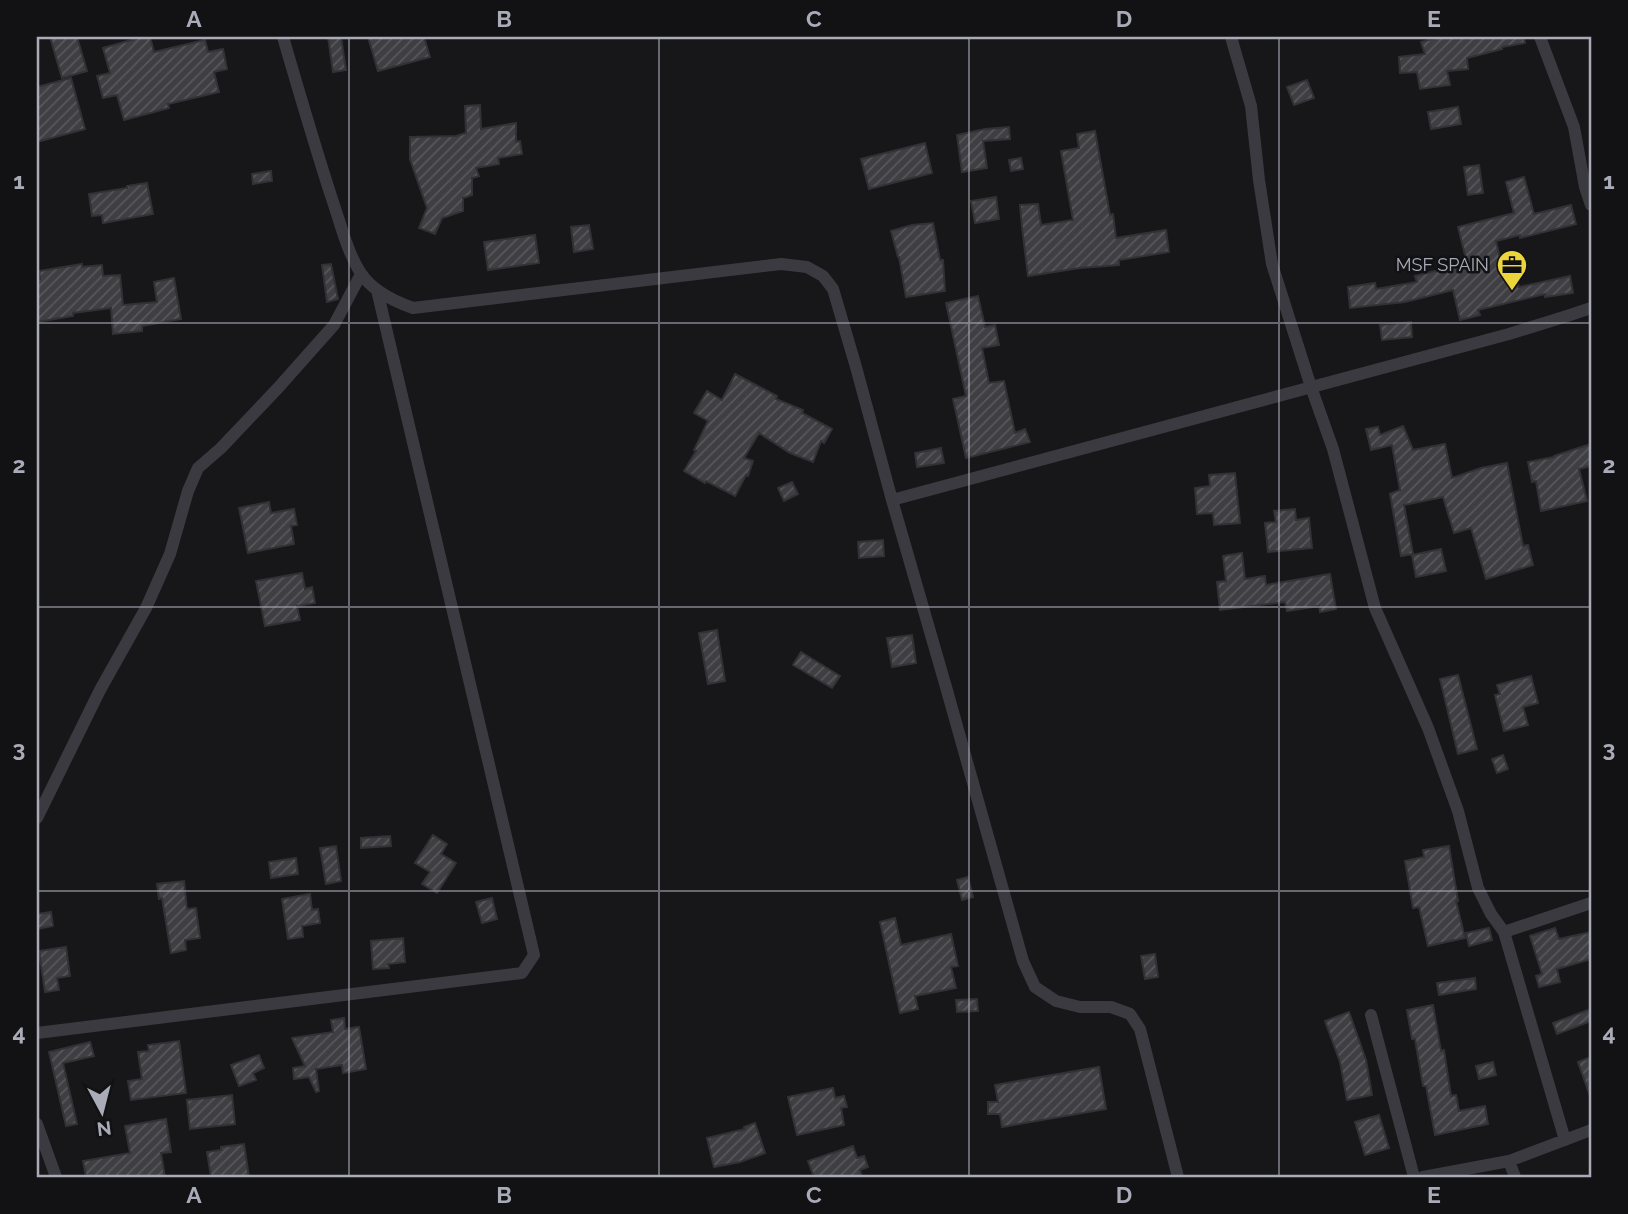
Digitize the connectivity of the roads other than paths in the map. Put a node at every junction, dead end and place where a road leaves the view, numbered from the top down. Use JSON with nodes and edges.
{"nodes":[{"id":1,"x":282,"y":37,"type":"edge"},
{"id":2,"x":1231,"y":37,"type":"edge"},
{"id":3,"x":1545,"y":39,"type":"edge"},
{"id":4,"x":1591,"y":205,"type":"edge"},
{"id":5,"x":361,"y":274,"type":"junction"},
{"id":6,"x":377,"y":290,"type":"junction"},
{"id":7,"x":1591,"y":307,"type":"edge"},
{"id":8,"x":1311,"y":387,"type":"junction"},
{"id":9,"x":892,"y":500,"type":"junction"},
{"id":10,"x":37,"y":818,"type":"edge"},
{"id":11,"x":1591,"y":903,"type":"edge"},
{"id":12,"x":1504,"y":932,"type":"junction"},
{"id":13,"x":1371,"y":1015,"type":"dead end"},
{"id":14,"x":37,"y":1034,"type":"edge"},
{"id":15,"x":37,"y":1124,"type":"edge"},
{"id":16,"x":1591,"y":1130,"type":"edge"},
{"id":17,"x":1565,"y":1140,"type":"junction"},
{"id":18,"x":1509,"y":1161,"type":"junction"},
{"id":19,"x":56,"y":1177,"type":"edge"},
{"id":20,"x":1178,"y":1177,"type":"edge"},
{"id":21,"x":1414,"y":1177,"type":"edge"},
{"id":22,"x":1423,"y":1177,"type":"edge"},
{"id":23,"x":1515,"y":1177,"type":"edge"}],
"edges":[{"from":1,"to":5,"type":"street"},
{"from":2,"to":8,"type":"street"},
{"from":3,"to":4,"type":"street"},
{"from":5,"to":6,"type":"street"},
{"from":5,"to":10,"type":"street"},
{"from":6,"to":9,"type":"street"},
{"from":6,"to":14,"type":"street"},
{"from":7,"to":8,"type":"street"},
{"from":8,"to":9,"type":"street"},
{"from":8,"to":12,"type":"street"},
{"from":9,"to":20,"type":"street"},
{"from":11,"to":12,"type":"street"},
{"from":12,"to":17,"type":"street"},
{"from":13,"to":21,"type":"street"},
{"from":15,"to":19,"type":"street"},
{"from":16,"to":17,"type":"street"},
{"from":17,"to":18,"type":"street"},
{"from":18,"to":22,"type":"street"},
{"from":18,"to":23,"type":"street"}]}
